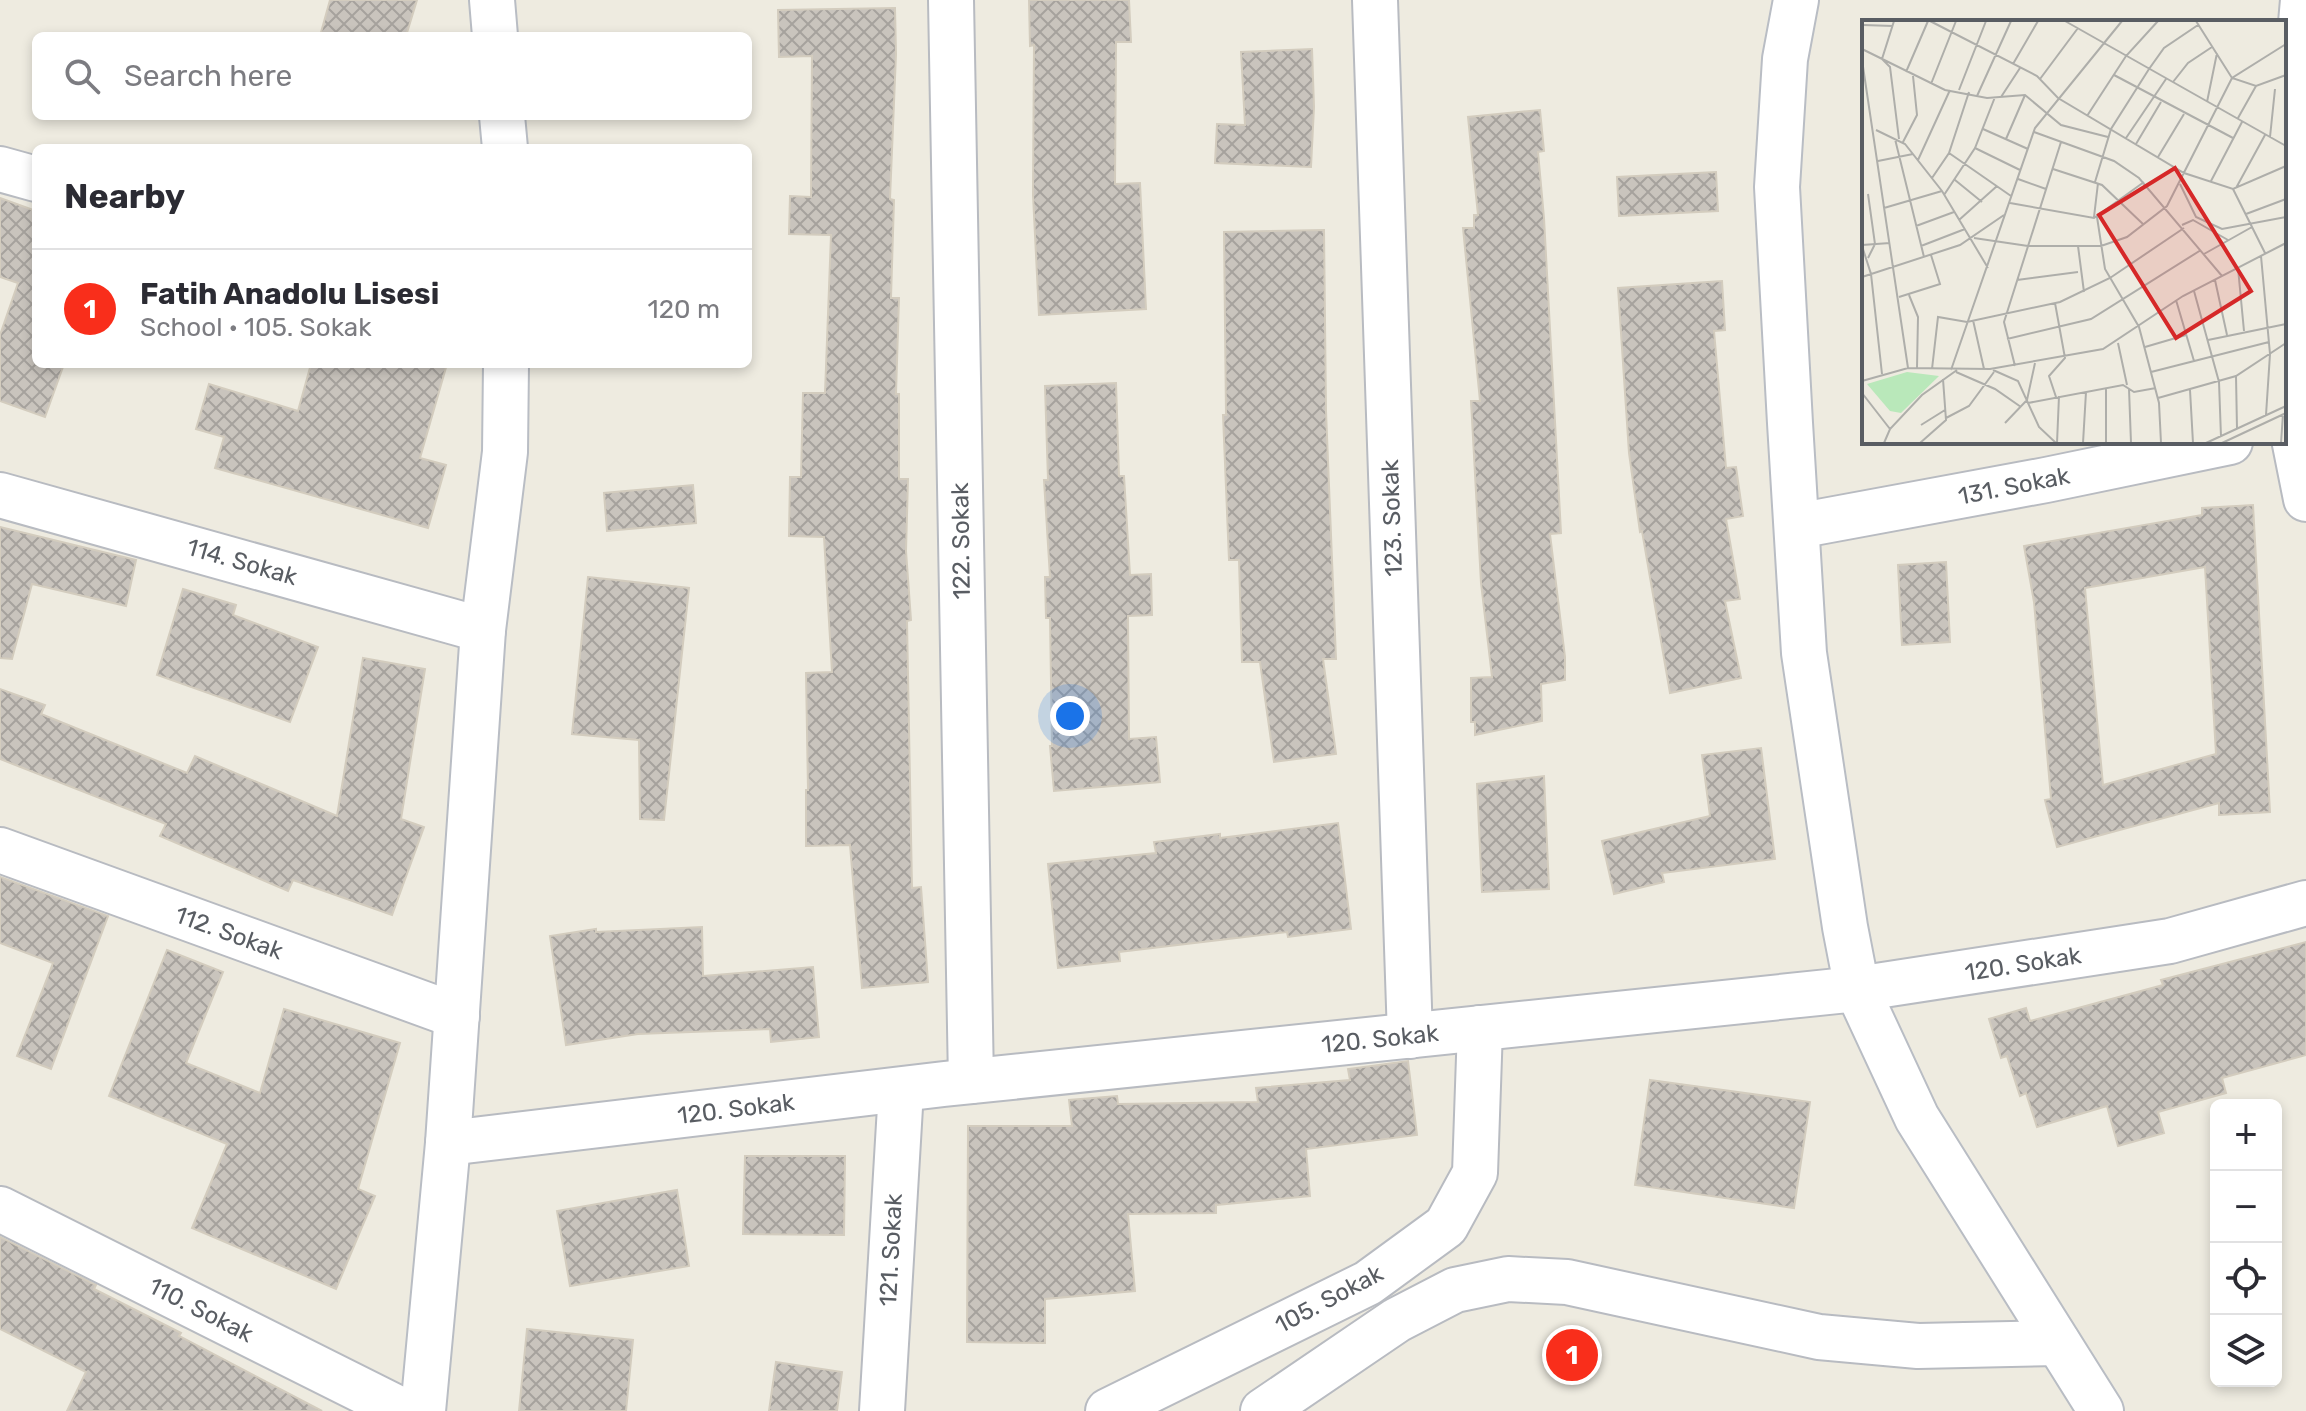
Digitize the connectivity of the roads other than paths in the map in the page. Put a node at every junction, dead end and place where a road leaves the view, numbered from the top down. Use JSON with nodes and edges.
{"nodes":[{"id":1,"x":492,"y":0,"type":"edge"},
{"id":2,"x":951,"y":0,"type":"edge"},
{"id":3,"x":1375,"y":0,"type":"edge"},
{"id":4,"x":1796,"y":0,"type":"edge"},
{"id":5,"x":2303,"y":0,"type":"edge"},
{"id":6,"x":495,"y":32,"type":"edge"},
{"id":7,"x":502,"y":120,"type":"edge"},
{"id":8,"x":505,"y":144,"type":"edge"},
{"id":9,"x":0,"y":169,"type":"edge"},
{"id":10,"x":32,"y":178,"type":"edge"},
{"id":11,"x":506,"y":368,"type":"edge"},
{"id":12,"x":2294,"y":428,"type":"edge"},
{"id":13,"x":2220,"y":444,"type":"edge"},
{"id":14,"x":0,"y":495,"type":"edge"},
{"id":15,"x":2306,"y":499,"type":"edge"},
{"id":16,"x":1797,"y":526,"type":"junction"},
{"id":17,"x":483,"y":630,"type":"junction"},
{"id":18,"x":0,"y":850,"type":"edge"},
{"id":19,"x":2306,"y":903,"type":"edge"},
{"id":20,"x":1857,"y":989,"type":"junction"},
{"id":21,"x":457,"y":1016,"type":"junction"},
{"id":22,"x":1480,"y":1028,"type":"junction"},
{"id":23,"x":1410,"y":1036,"type":"junction"},
{"id":24,"x":971,"y":1081,"type":"junction"},
{"id":25,"x":901,"y":1090,"type":"junction"},
{"id":26,"x":448,"y":1143,"type":"junction"},
{"id":27,"x":0,"y":1209,"type":"edge"},
{"id":28,"x":2058,"y":1343,"type":"junction"},
{"id":29,"x":403,"y":1411,"type":"edge"},
{"id":30,"x":423,"y":1411,"type":"edge"},
{"id":31,"x":882,"y":1411,"type":"edge"},
{"id":32,"x":1108,"y":1411,"type":"edge"},
{"id":33,"x":1263,"y":1411,"type":"edge"},
{"id":34,"x":2101,"y":1411,"type":"edge"}],
"edges":[{"from":1,"to":6,"type":"street"},
{"from":2,"to":24,"type":"street","name":"122. Sokak"},
{"from":3,"to":23,"type":"street","name":"123. Sokak"},
{"from":4,"to":16,"type":"street"},
{"from":5,"to":12,"type":"street"},
{"from":7,"to":8,"type":"street"},
{"from":9,"to":10,"type":"street"},
{"from":11,"to":17,"type":"street"},
{"from":12,"to":15,"type":"street"},
{"from":13,"to":16,"type":"street","name":"131. Sokak"},
{"from":14,"to":17,"type":"street","name":"114. Sokak"},
{"from":16,"to":20,"type":"street"},
{"from":17,"to":21,"type":"street"},
{"from":18,"to":21,"type":"street","name":"112. Sokak"},
{"from":19,"to":20,"type":"street","name":"120. Sokak"},
{"from":20,"to":22,"type":"street","name":"120. Sokak"},
{"from":20,"to":28,"type":"street"},
{"from":21,"to":26,"type":"street"},
{"from":22,"to":23,"type":"street","name":"120. Sokak"},
{"from":22,"to":32,"type":"street","name":"105. Sokak"},
{"from":23,"to":24,"type":"street","name":"120. Sokak"},
{"from":24,"to":25,"type":"street","name":"120. Sokak"},
{"from":25,"to":26,"type":"street","name":"120. Sokak"},
{"from":25,"to":31,"type":"street","name":"121. Sokak"},
{"from":26,"to":30,"type":"street"},
{"from":27,"to":29,"type":"street","name":"110. Sokak"},
{"from":28,"to":33,"type":"street"},
{"from":28,"to":34,"type":"street"}]}
